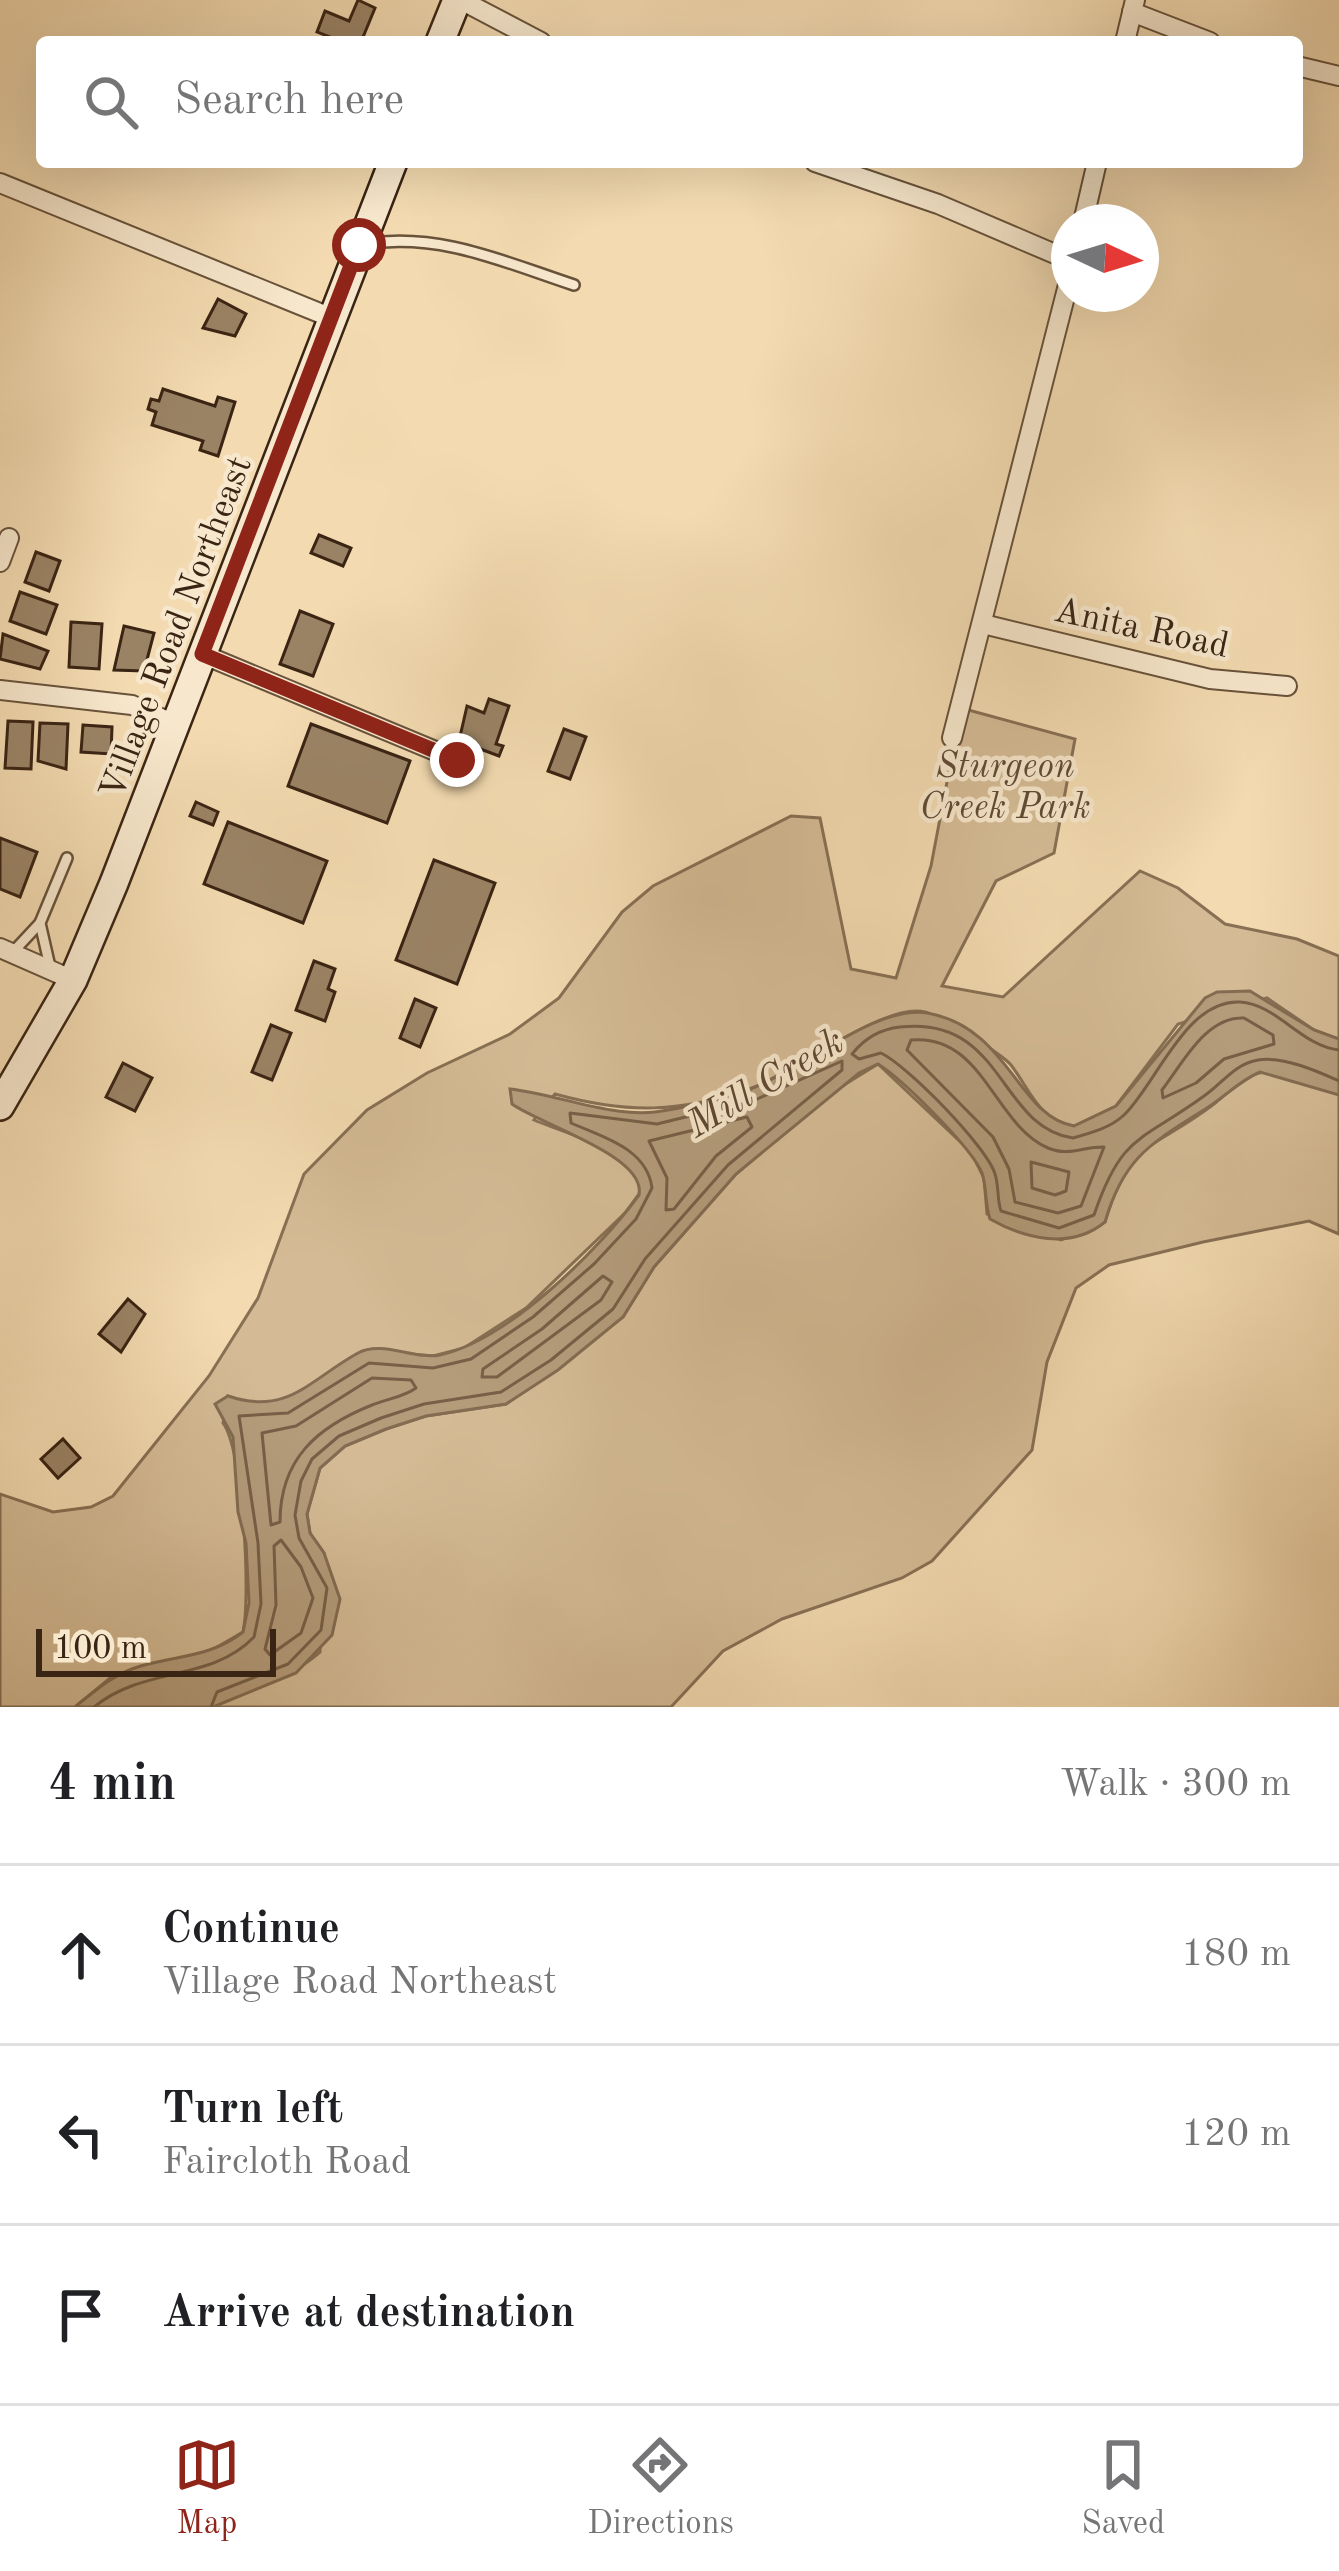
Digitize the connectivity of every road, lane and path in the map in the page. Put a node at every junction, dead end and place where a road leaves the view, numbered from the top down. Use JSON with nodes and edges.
{"nodes":[{"id":1,"x":459,"y":0,"type":"edge"},
{"id":2,"x":1133,"y":6,"type":"edge"},
{"id":3,"x":443,"y":36,"type":"edge"},
{"id":4,"x":529,"y":36,"type":"edge"},
{"id":5,"x":1126,"y":36,"type":"edge"},
{"id":6,"x":1197,"y":36,"type":"edge"},
{"id":7,"x":1303,"y":67,"type":"edge"},
{"id":8,"x":1339,"y":76,"type":"edge"},
{"id":9,"x":391,"y":168,"type":"edge"},
{"id":10,"x":833,"y":168,"type":"edge"},
{"id":11,"x":1096,"y":168,"type":"edge"},
{"id":12,"x":0,"y":183,"type":"edge"},
{"id":13,"x":1087,"y":204,"type":"edge"},
{"id":14,"x":359,"y":245,"type":"junction"},
{"id":15,"x":1051,"y":252,"type":"edge"},
{"id":16,"x":574,"y":285,"type":"dead end"},
{"id":17,"x":1061,"y":312,"type":"edge"},
{"id":18,"x":332,"y":318,"type":"junction"},
{"id":19,"x":9,"y":538,"type":"dead end"},
{"id":20,"x":0,"y":562,"type":"edge"},
{"id":21,"x":983,"y":624,"type":"junction"},
{"id":22,"x":202,"y":654,"type":"junction"},
{"id":23,"x":1287,"y":686,"type":"dead end"},
{"id":24,"x":0,"y":690,"type":"edge"},
{"id":25,"x":174,"y":724,"type":"junction"},
{"id":26,"x":952,"y":738,"type":"dead end"},
{"id":27,"x":457,"y":760,"type":"dead end"},
{"id":28,"x":67,"y":858,"type":"dead end"},
{"id":29,"x":40,"y":923,"type":"junction"},
{"id":30,"x":6,"y":951,"type":"edge"},
{"id":31,"x":62,"y":975,"type":"junction"},
{"id":32,"x":0,"y":1106,"type":"edge"}],
"edges":[{"from":1,"to":3,"type":"main road"},
{"from":1,"to":4,"type":"street"},
{"from":2,"to":5,"type":"street"},
{"from":2,"to":6,"type":"street"},
{"from":7,"to":8,"type":"street"},
{"from":9,"to":14,"type":"main road","name":"Village Road Northeast"},
{"from":10,"to":15,"type":"street"},
{"from":11,"to":13,"type":"street"},
{"from":12,"to":18,"type":"street"},
{"from":14,"to":16,"type":"lane"},
{"from":14,"to":18,"type":"main road","name":"Village Road Northeast"},
{"from":17,"to":21,"type":"street"},
{"from":18,"to":22,"type":"main road","name":"Village Road Northeast"},
{"from":19,"to":20,"type":"street"},
{"from":21,"to":23,"type":"street","name":"Anita Road"},
{"from":21,"to":26,"type":"street"},
{"from":22,"to":25,"type":"main road","name":"Village Road Northeast"},
{"from":22,"to":27,"type":"street"},
{"from":24,"to":25,"type":"street"},
{"from":25,"to":31,"type":"main road","name":"Village Road Northeast"},
{"from":28,"to":29,"type":"lane"},
{"from":29,"to":30,"type":"lane"},
{"from":29,"to":31,"type":"lane"},
{"from":30,"to":31,"type":"street"},
{"from":31,"to":32,"type":"main road","name":"Village Road Northeast"}]}
